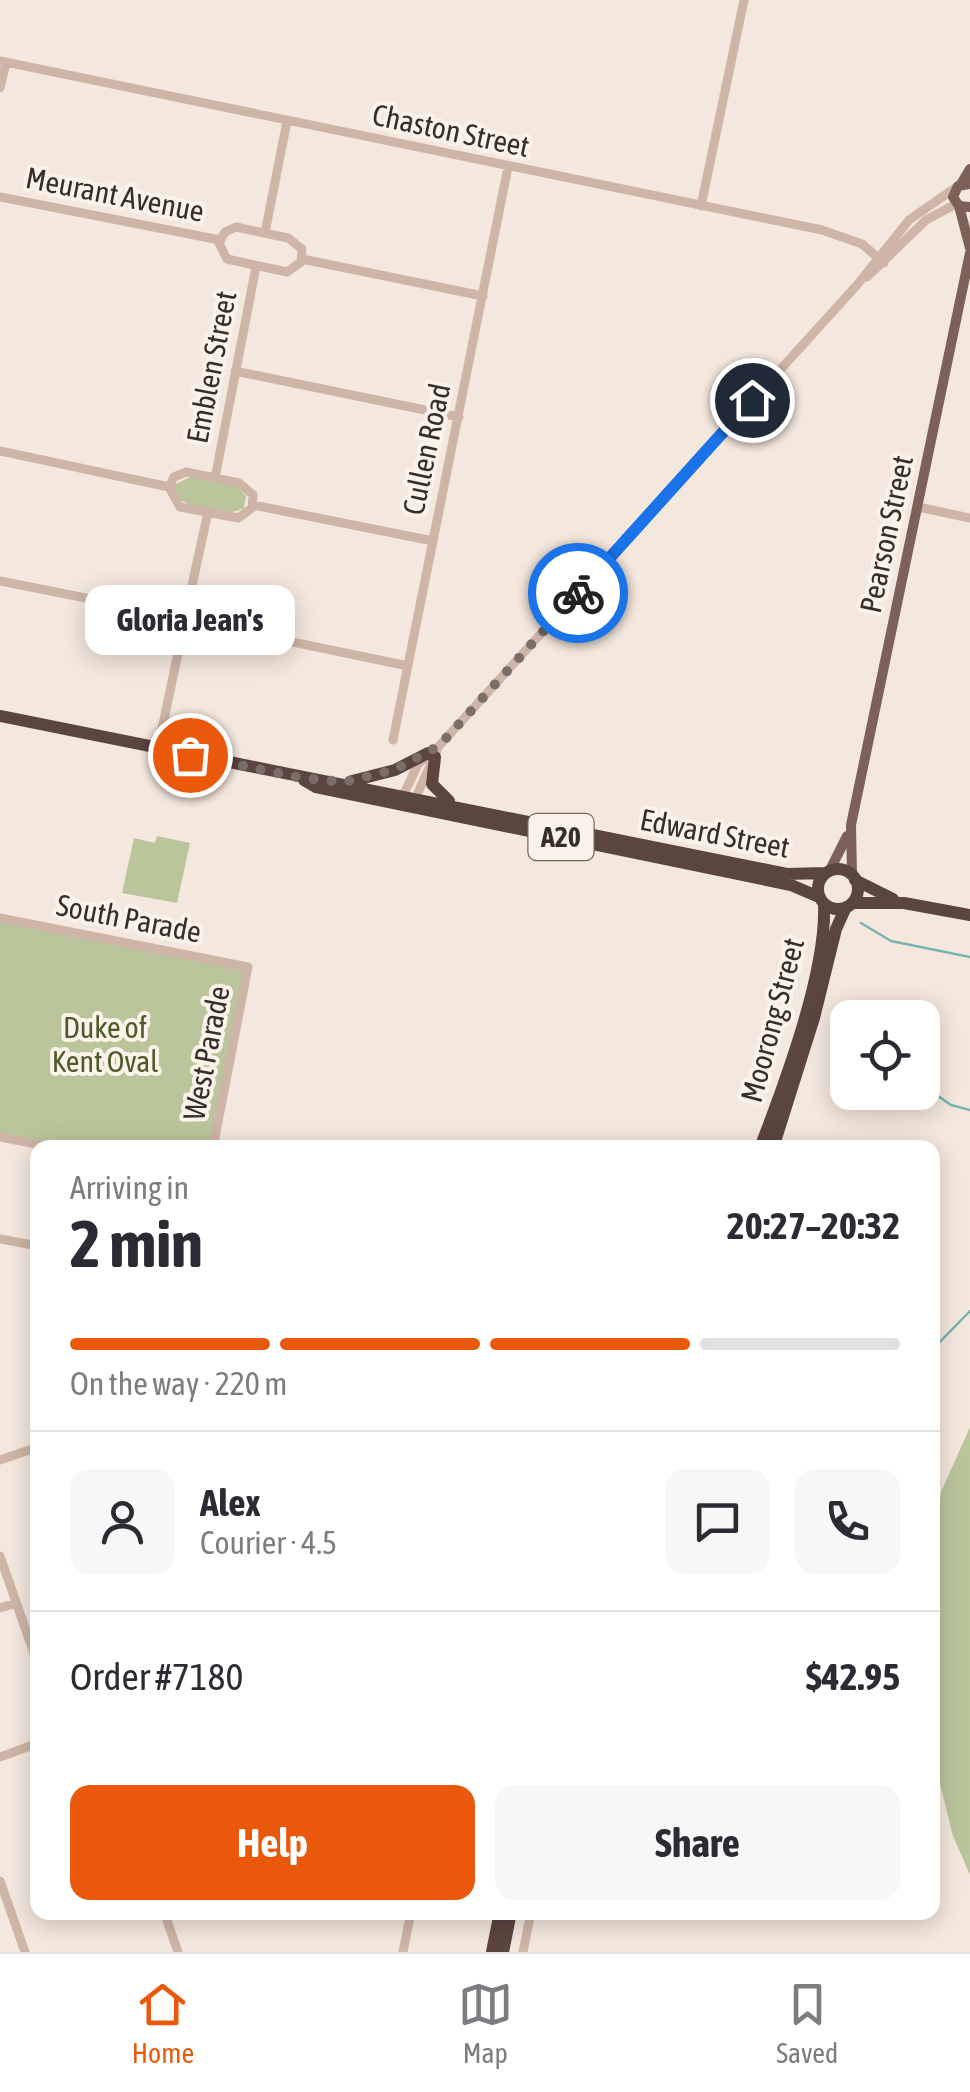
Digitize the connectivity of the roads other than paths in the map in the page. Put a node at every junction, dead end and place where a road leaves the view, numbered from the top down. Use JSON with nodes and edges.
{"nodes":[{"id":1,"x":744,"y":0,"type":"edge"},
{"id":2,"x":3,"y":62,"type":"edge"},
{"id":3,"x":0,"y":88,"type":"edge"},
{"id":4,"x":287,"y":121,"type":"junction"},
{"id":5,"x":508,"y":167,"type":"junction"},
{"id":6,"x":970,"y":169,"type":"edge"},
{"id":7,"x":963,"y":185,"type":"edge"},
{"id":8,"x":0,"y":196,"type":"edge"},
{"id":9,"x":701,"y":206,"type":"junction"},
{"id":10,"x":962,"y":206,"type":"edge"},
{"id":11,"x":265,"y":233,"type":"junction"},
{"id":12,"x":220,"y":240,"type":"junction"},
{"id":13,"x":970,"y":250,"type":"edge"},
{"id":14,"x":302,"y":259,"type":"junction"},
{"id":15,"x":880,"y":260,"type":"junction"},
{"id":16,"x":256,"y":267,"type":"junction"},
{"id":17,"x":484,"y":296,"type":"junction"},
{"id":18,"x":235,"y":372,"type":"junction"},
{"id":19,"x":458,"y":417,"type":"junction"},
{"id":20,"x":0,"y":452,"type":"edge"},
{"id":21,"x":215,"y":478,"type":"junction"},
{"id":22,"x":169,"y":487,"type":"junction"},
{"id":23,"x":253,"y":505,"type":"junction"},
{"id":24,"x":918,"y":507,"type":"junction"},
{"id":25,"x":208,"y":512,"type":"junction"},
{"id":26,"x":970,"y":518,"type":"edge"},
{"id":27,"x":433,"y":541,"type":"junction"},
{"id":28,"x":0,"y":581,"type":"edge"},
{"id":29,"x":188,"y":604,"type":"junction"},
{"id":30,"x":146,"y":610,"type":"junction"},
{"id":31,"x":225,"y":628,"type":"junction"},
{"id":32,"x":182,"y":634,"type":"junction"},
{"id":33,"x":408,"y":666,"type":"junction"},
{"id":34,"x":0,"y":716,"type":"edge"},
{"id":35,"x":392,"y":740,"type":"dead end"},
{"id":36,"x":158,"y":748,"type":"junction"},
{"id":37,"x":434,"y":752,"type":"junction"},
{"id":38,"x":302,"y":778,"type":"junction"},
{"id":39,"x":344,"y":782,"type":"junction"},
{"id":40,"x":409,"y":799,"type":"junction"},
{"id":41,"x":458,"y":805,"type":"junction"},
{"id":42,"x":851,"y":826,"type":"junction"},
{"id":43,"x":827,"y":872,"type":"junction"},
{"id":44,"x":854,"y":877,"type":"junction"},
{"id":45,"x":822,"y":901,"type":"junction"},
{"id":46,"x":904,"y":902,"type":"junction"},
{"id":47,"x":849,"y":905,"type":"junction"},
{"id":48,"x":970,"y":915,"type":"edge"},
{"id":49,"x":0,"y":918,"type":"edge"},
{"id":50,"x":248,"y":967,"type":"joint"},
{"id":51,"x":0,"y":1136,"type":"edge"},
{"id":52,"x":215,"y":1140,"type":"edge"},
{"id":53,"x":763,"y":1140,"type":"edge"},
{"id":54,"x":776,"y":1140,"type":"edge"},
{"id":55,"x":30,"y":1142,"type":"edge"},
{"id":56,"x":0,"y":1239,"type":"edge"},
{"id":57,"x":30,"y":1245,"type":"edge"},
{"id":58,"x":30,"y":1450,"type":"edge"},
{"id":59,"x":0,"y":1460,"type":"edge"},
{"id":60,"x":0,"y":1556,"type":"edge"},
{"id":61,"x":16,"y":1603,"type":"junction"},
{"id":62,"x":0,"y":1608,"type":"edge"},
{"id":63,"x":30,"y":1642,"type":"edge"},
{"id":64,"x":30,"y":1747,"type":"edge"},
{"id":65,"x":0,"y":1756,"type":"edge"},
{"id":66,"x":0,"y":1881,"type":"edge"},
{"id":67,"x":167,"y":1920,"type":"edge"},
{"id":68,"x":409,"y":1920,"type":"edge"},
{"id":69,"x":498,"y":1920,"type":"edge"},
{"id":70,"x":509,"y":1920,"type":"edge"},
{"id":71,"x":529,"y":1920,"type":"edge"},
{"id":72,"x":25,"y":1952,"type":"edge"},
{"id":73,"x":178,"y":1952,"type":"edge"},
{"id":74,"x":403,"y":1952,"type":"edge"},
{"id":75,"x":492,"y":1952,"type":"edge"},
{"id":76,"x":503,"y":1952,"type":"edge"},
{"id":77,"x":523,"y":1952,"type":"edge"}],
"edges":[{"from":1,"to":9,"type":"street"},
{"from":2,"to":3,"type":"street"},
{"from":2,"to":4,"type":"street","name":"Chaston Street"},
{"from":4,"to":5,"type":"street","name":"Chaston Street"},
{"from":4,"to":11,"type":"street"},
{"from":5,"to":9,"type":"street","name":"Chaston Street"},
{"from":5,"to":17,"type":"street","name":"Cullen Road"},
{"from":6,"to":7,"type":"main road"},
{"from":7,"to":10,"type":"main road"},
{"from":7,"to":15,"type":"street"},
{"from":8,"to":12,"type":"street","name":"Meurant Avenue"},
{"from":9,"to":15,"type":"street","name":"Chaston Street"},
{"from":10,"to":13,"type":"main road","name":"Pearson Street"},
{"from":10,"to":15,"type":"street"},
{"from":11,"to":12,"type":"street","name":"Meurant Avenue"},
{"from":11,"to":14,"type":"street"},
{"from":12,"to":16,"type":"street","name":"Meurant Avenue"},
{"from":13,"to":24,"type":"main road","name":"Pearson Street"},
{"from":14,"to":16,"type":"street"},
{"from":14,"to":17,"type":"street"},
{"from":15,"to":37,"type":"street"},
{"from":16,"to":18,"type":"street","name":"Emblen Street"},
{"from":17,"to":19,"type":"street","name":"Cullen Road"},
{"from":18,"to":19,"type":"street"},
{"from":18,"to":21,"type":"street","name":"Emblen Street"},
{"from":19,"to":27,"type":"street","name":"Cullen Road"},
{"from":20,"to":22,"type":"street"},
{"from":21,"to":22,"type":"street"},
{"from":21,"to":23,"type":"street"},
{"from":22,"to":25,"type":"street"},
{"from":23,"to":25,"type":"street"},
{"from":23,"to":27,"type":"street"},
{"from":24,"to":26,"type":"street"},
{"from":24,"to":42,"type":"main road","name":"Pearson Street"},
{"from":25,"to":29,"type":"street"},
{"from":27,"to":33,"type":"street","name":"Cullen Road"},
{"from":28,"to":30,"type":"street"},
{"from":29,"to":30,"type":"street"},
{"from":29,"to":31,"type":"street"},
{"from":30,"to":32,"type":"street"},
{"from":31,"to":32,"type":"street"},
{"from":31,"to":33,"type":"street"},
{"from":32,"to":36,"type":"street"},
{"from":33,"to":35,"type":"street","name":"Cullen Road"},
{"from":34,"to":36,"type":"highway","name":"Edward Street","number":"A20"},
{"from":36,"to":38,"type":"highway","name":"Edward Street","number":"A20"},
{"from":37,"to":39,"type":"highway"},
{"from":37,"to":40,"type":"street"},
{"from":37,"to":41,"type":"highway"},
{"from":38,"to":39,"type":"highway","name":"Edward Street","number":"A20"},
{"from":38,"to":40,"type":"highway","name":"Edward Street","number":"A20"},
{"from":39,"to":40,"type":"highway","name":"Edward Street","number":"A20"},
{"from":40,"to":41,"type":"highway","name":"Edward Street","number":"A20"},
{"from":40,"to":45,"type":"highway","name":"Edward Street","number":"A20"},
{"from":41,"to":43,"type":"highway","name":"Edward Street","number":"A20"},
{"from":42,"to":43,"type":"main road","name":"Pearson Street"},
{"from":42,"to":44,"type":"main road","name":"Pearson Street"},
{"from":43,"to":44,"type":"highway","number":"A20"},
{"from":43,"to":45,"type":"highway"},
{"from":44,"to":46,"type":"highway","number":"A20"},
{"from":44,"to":47,"type":"highway"},
{"from":45,"to":47,"type":"highway","number":"A20"},
{"from":45,"to":53,"type":"highway","name":"Moorong Street"},
{"from":46,"to":47,"type":"highway","number":"A20"},
{"from":46,"to":48,"type":"highway","number":"A20"},
{"from":47,"to":54,"type":"highway","name":"Moorong Street"},
{"from":49,"to":50,"type":"street","name":"South Parade"},
{"from":50,"to":52,"type":"street","name":"West Parade"},
{"from":51,"to":55,"type":"street"},
{"from":56,"to":57,"type":"street"},
{"from":58,"to":59,"type":"street"},
{"from":60,"to":61,"type":"street"},
{"from":61,"to":62,"type":"street"},
{"from":61,"to":63,"type":"street"},
{"from":64,"to":65,"type":"street"},
{"from":66,"to":72,"type":"street"},
{"from":67,"to":73,"type":"street"},
{"from":68,"to":74,"type":"street"},
{"from":69,"to":75,"type":"highway"},
{"from":70,"to":76,"type":"highway"},
{"from":71,"to":77,"type":"street"}]}
